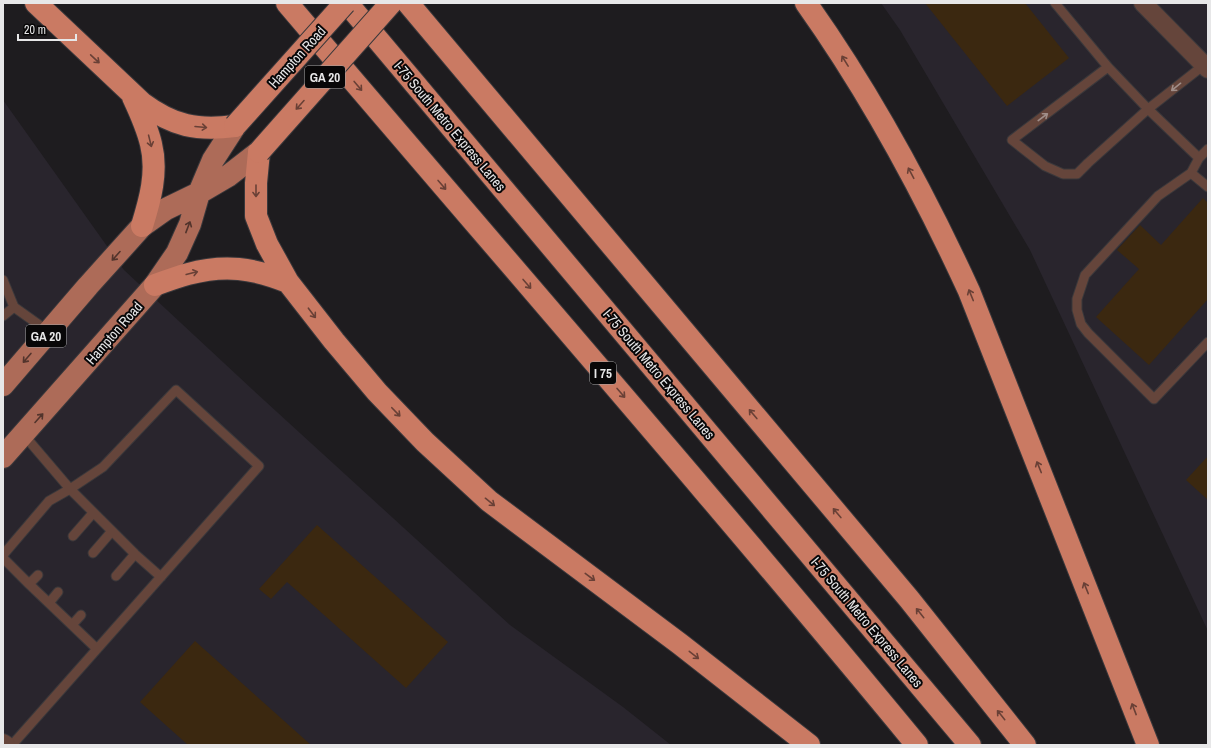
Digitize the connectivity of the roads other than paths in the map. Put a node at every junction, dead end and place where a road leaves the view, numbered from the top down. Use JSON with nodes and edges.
{"nodes":[{"id":1,"x":36,"y":3,"type":"edge"},
{"id":2,"x":287,"y":3,"type":"edge"},
{"id":3,"x":346,"y":3,"type":"edge"},
{"id":4,"x":391,"y":3,"type":"edge"},
{"id":5,"x":408,"y":3,"type":"edge"},
{"id":6,"x":806,"y":3,"type":"edge"},
{"id":7,"x":1055,"y":3,"type":"edge"},
{"id":8,"x":1143,"y":3,"type":"edge"},
{"id":9,"x":1108,"y":67,"type":"junction"},
{"id":10,"x":1206,"y":67,"type":"edge"},
{"id":11,"x":130,"y":92,"type":"junction"},
{"id":12,"x":1148,"y":110,"type":"junction"},
{"id":13,"x":235,"y":126,"type":"junction"},
{"id":14,"x":1208,"y":149,"type":"edge"},
{"id":15,"x":259,"y":152,"type":"junction"},
{"id":16,"x":1199,"y":158,"type":"junction"},
{"id":17,"x":1192,"y":173,"type":"junction"},
{"id":18,"x":1208,"y":187,"type":"edge"},
{"id":19,"x":199,"y":193,"type":"junction"},
{"id":20,"x":142,"y":226,"type":"junction"},
{"id":21,"x":3,"y":280,"type":"edge"},
{"id":22,"x":288,"y":282,"type":"junction"},
{"id":23,"x":155,"y":285,"type":"junction"},
{"id":24,"x":14,"y":307,"type":"junction"},
{"id":25,"x":3,"y":316,"type":"edge"},
{"id":26,"x":49,"y":332,"type":"junction"},
{"id":27,"x":1208,"y":342,"type":"edge"},
{"id":28,"x":3,"y":385,"type":"edge"},
{"id":29,"x":24,"y":435,"type":"junction"},
{"id":30,"x":3,"y":457,"type":"edge"},
{"id":31,"x":70,"y":490,"type":"junction"},
{"id":32,"x":93,"y":513,"type":"junction"},
{"id":33,"x":112,"y":531,"type":"junction"},
{"id":34,"x":73,"y":536,"type":"dead end"},
{"id":35,"x":93,"y":553,"type":"dead end"},
{"id":36,"x":135,"y":554,"type":"junction"},
{"id":37,"x":3,"y":556,"type":"edge"},
{"id":38,"x":38,"y":575,"type":"dead end"},
{"id":39,"x":116,"y":576,"type":"dead end"},
{"id":40,"x":161,"y":576,"type":"junction"},
{"id":41,"x":29,"y":584,"type":"junction"},
{"id":42,"x":58,"y":592,"type":"dead end"},
{"id":43,"x":49,"y":603,"type":"junction"},
{"id":44,"x":81,"y":615,"type":"dead end"},
{"id":45,"x":72,"y":625,"type":"junction"},
{"id":46,"x":97,"y":649,"type":"junction"},
{"id":47,"x":3,"y":743,"type":"edge"},
{"id":48,"x":6,"y":745,"type":"edge"},
{"id":49,"x":12,"y":745,"type":"edge"},
{"id":50,"x":809,"y":745,"type":"edge"},
{"id":51,"x":917,"y":745,"type":"edge"},
{"id":52,"x":970,"y":745,"type":"edge"},
{"id":53,"x":1026,"y":745,"type":"edge"},
{"id":54,"x":1148,"y":745,"type":"edge"}],
"edges":[{"from":1,"to":11,"type":"highway","one_way":true},
{"from":2,"to":51,"type":"highway","number":"I 75","one_way":true},
{"from":3,"to":13,"type":"highway","name":"Hampton Road","number":"GA 20","bridge":true},
{"from":3,"to":52,"type":"highway","name":"I-75 South Metro Express Lanes"},
{"from":4,"to":15,"type":"highway","number":"GA 20","one_way":true,"bridge":true},
{"from":53,"to":5,"type":"highway","one_way":true},
{"from":54,"to":6,"type":"highway","one_way":true},
{"from":7,"to":9,"type":"lane"},
{"from":8,"to":10,"type":"street"},
{"from":9,"to":12,"type":"lane"},
{"from":12,"to":9,"type":"lane","one_way":true},
{"from":10,"to":12,"type":"lane","one_way":true},
{"from":11,"to":13,"type":"highway","one_way":true},
{"from":11,"to":20,"type":"highway","one_way":true},
{"from":12,"to":16,"type":"lane"},
{"from":13,"to":19,"type":"main road","name":"Hampton Road","number":"GA 20"},
{"from":14,"to":16,"type":"lane"},
{"from":15,"to":19,"type":"main road","number":"GA 20"},
{"from":15,"to":22,"type":"highway","one_way":true},
{"from":16,"to":17,"type":"lane"},
{"from":17,"to":18,"type":"lane"},
{"from":17,"to":27,"type":"lane"},
{"from":19,"to":20,"type":"main road","number":"GA 20"},
{"from":23,"to":19,"type":"main road","name":"Hampton Road","number":"GA 20","one_way":true},
{"from":20,"to":26,"type":"main road","number":"GA 20","one_way":true},
{"from":21,"to":24,"type":"lane"},
{"from":23,"to":22,"type":"highway","one_way":true},
{"from":22,"to":50,"type":"highway","one_way":true},
{"from":29,"to":23,"type":"main road","name":"Hampton Road","number":"GA 20","one_way":true},
{"from":24,"to":25,"type":"lane"},
{"from":24,"to":26,"type":"lane"},
{"from":26,"to":28,"type":"main road","number":"GA 20","one_way":true},
{"from":29,"to":30,"type":"main road","name":"Hampton Road","number":"GA 20"},
{"from":29,"to":31,"type":"lane"},
{"from":31,"to":32,"type":"lane"},
{"from":31,"to":37,"type":"lane"},
{"from":31,"to":40,"type":"lane"},
{"from":32,"to":33,"type":"lane"},
{"from":32,"to":34,"type":"lane"},
{"from":33,"to":35,"type":"lane"},
{"from":33,"to":36,"type":"lane"},
{"from":36,"to":39,"type":"lane"},
{"from":36,"to":40,"type":"lane"},
{"from":37,"to":41,"type":"lane"},
{"from":38,"to":41,"type":"lane"},
{"from":40,"to":46,"type":"lane"},
{"from":41,"to":43,"type":"lane"},
{"from":42,"to":43,"type":"lane"},
{"from":43,"to":45,"type":"lane"},
{"from":44,"to":45,"type":"lane"},
{"from":45,"to":46,"type":"lane"},
{"from":46,"to":49,"type":"lane"},
{"from":47,"to":48,"type":"street"}]}
